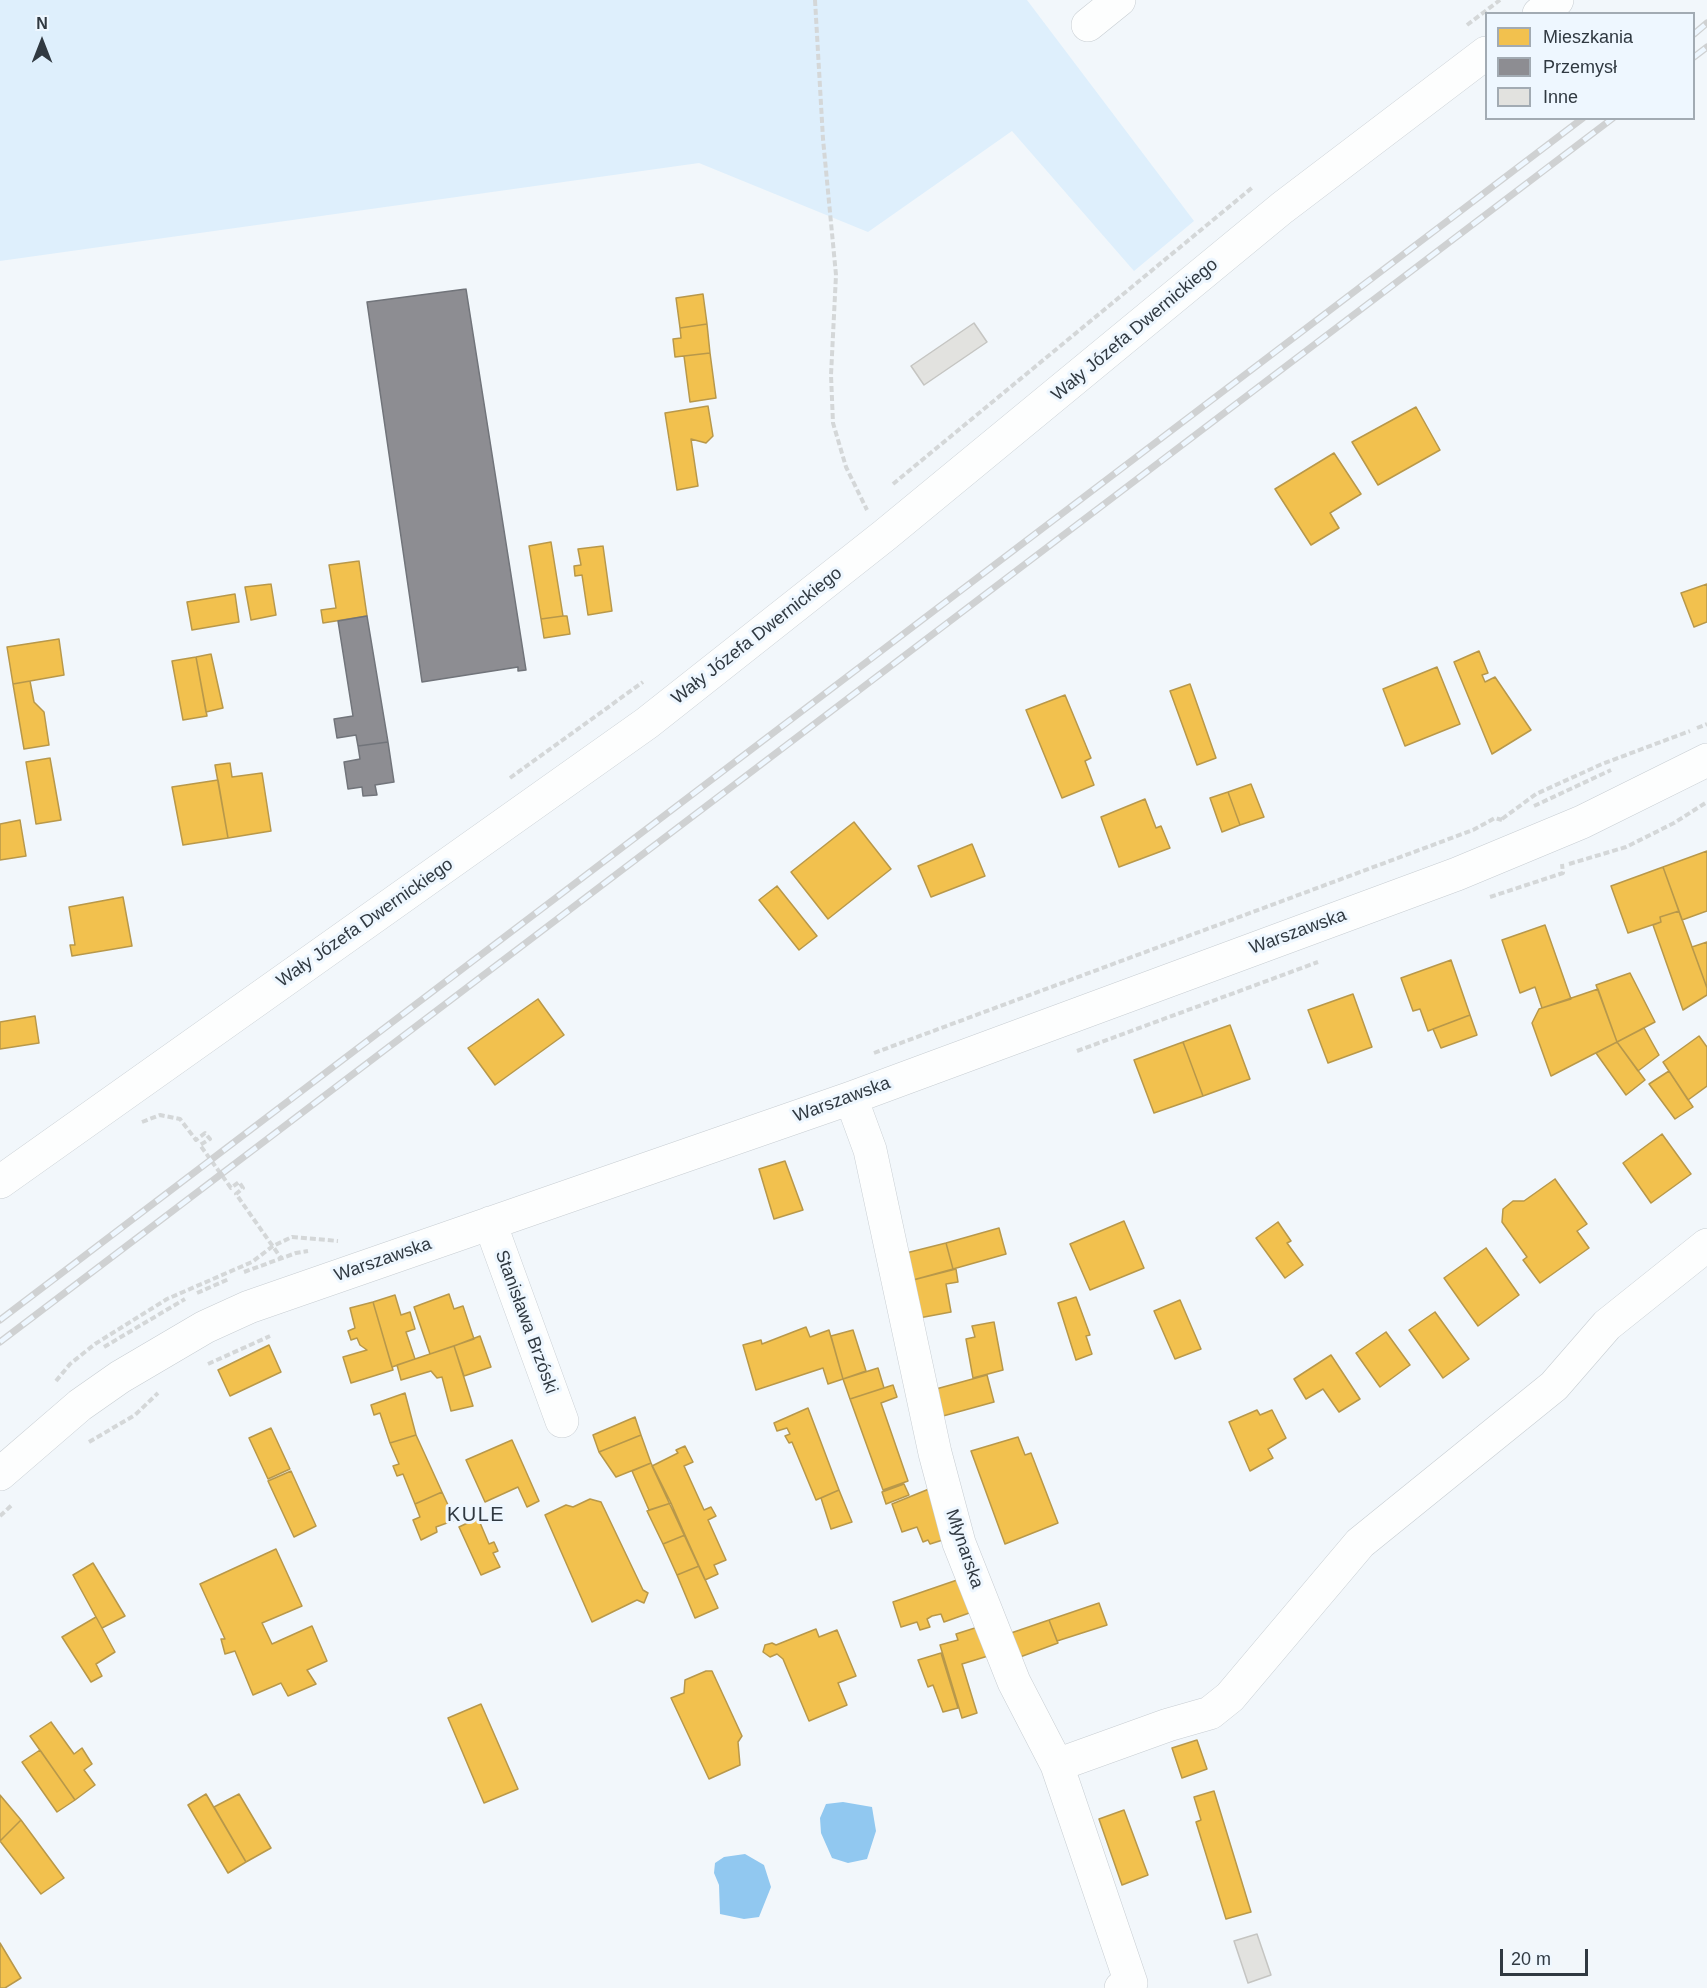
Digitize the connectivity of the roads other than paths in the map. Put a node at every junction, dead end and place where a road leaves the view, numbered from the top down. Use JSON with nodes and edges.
{"nodes":[{"id":1,"x":1119,"y":0,"type":"edge"},
{"id":2,"x":1557,"y":0,"type":"edge"},
{"id":3,"x":1542,"y":12,"type":"edge"},
{"id":4,"x":1088,"y":25,"type":"dead end"},
{"id":5,"x":1485,"y":54,"type":"edge"},
{"id":6,"x":1707,"y":760,"type":"edge"},
{"id":7,"x":851,"y":1098,"type":"junction"},
{"id":8,"x":0,"y":1182,"type":"edge"},
{"id":9,"x":490,"y":1223,"type":"junction"},
{"id":10,"x":1707,"y":1245,"type":"edge"},
{"id":11,"x":562,"y":1421,"type":"dead end"},
{"id":12,"x":0,"y":1474,"type":"edge"},
{"id":13,"x":1057,"y":1765,"type":"junction"},
{"id":14,"x":1126,"y":1986,"type":"edge"}],
"edges":[{"from":1,"to":4,"type":"street"},
{"from":2,"to":3,"type":"street"},
{"from":5,"to":8,"type":"street","name":"Wały Józefa Dwernickiego"},
{"from":6,"to":7,"type":"street","name":"Warszawska"},
{"from":7,"to":9,"type":"street","name":"Warszawska"},
{"from":7,"to":13,"type":"street","name":"Młynarska"},
{"from":9,"to":11,"type":"street","name":"Stanisława Brzóski"},
{"from":9,"to":12,"type":"street","name":"Warszawska"},
{"from":10,"to":13,"type":"street"},
{"from":13,"to":14,"type":"street","name":"Młynarska"}]}
